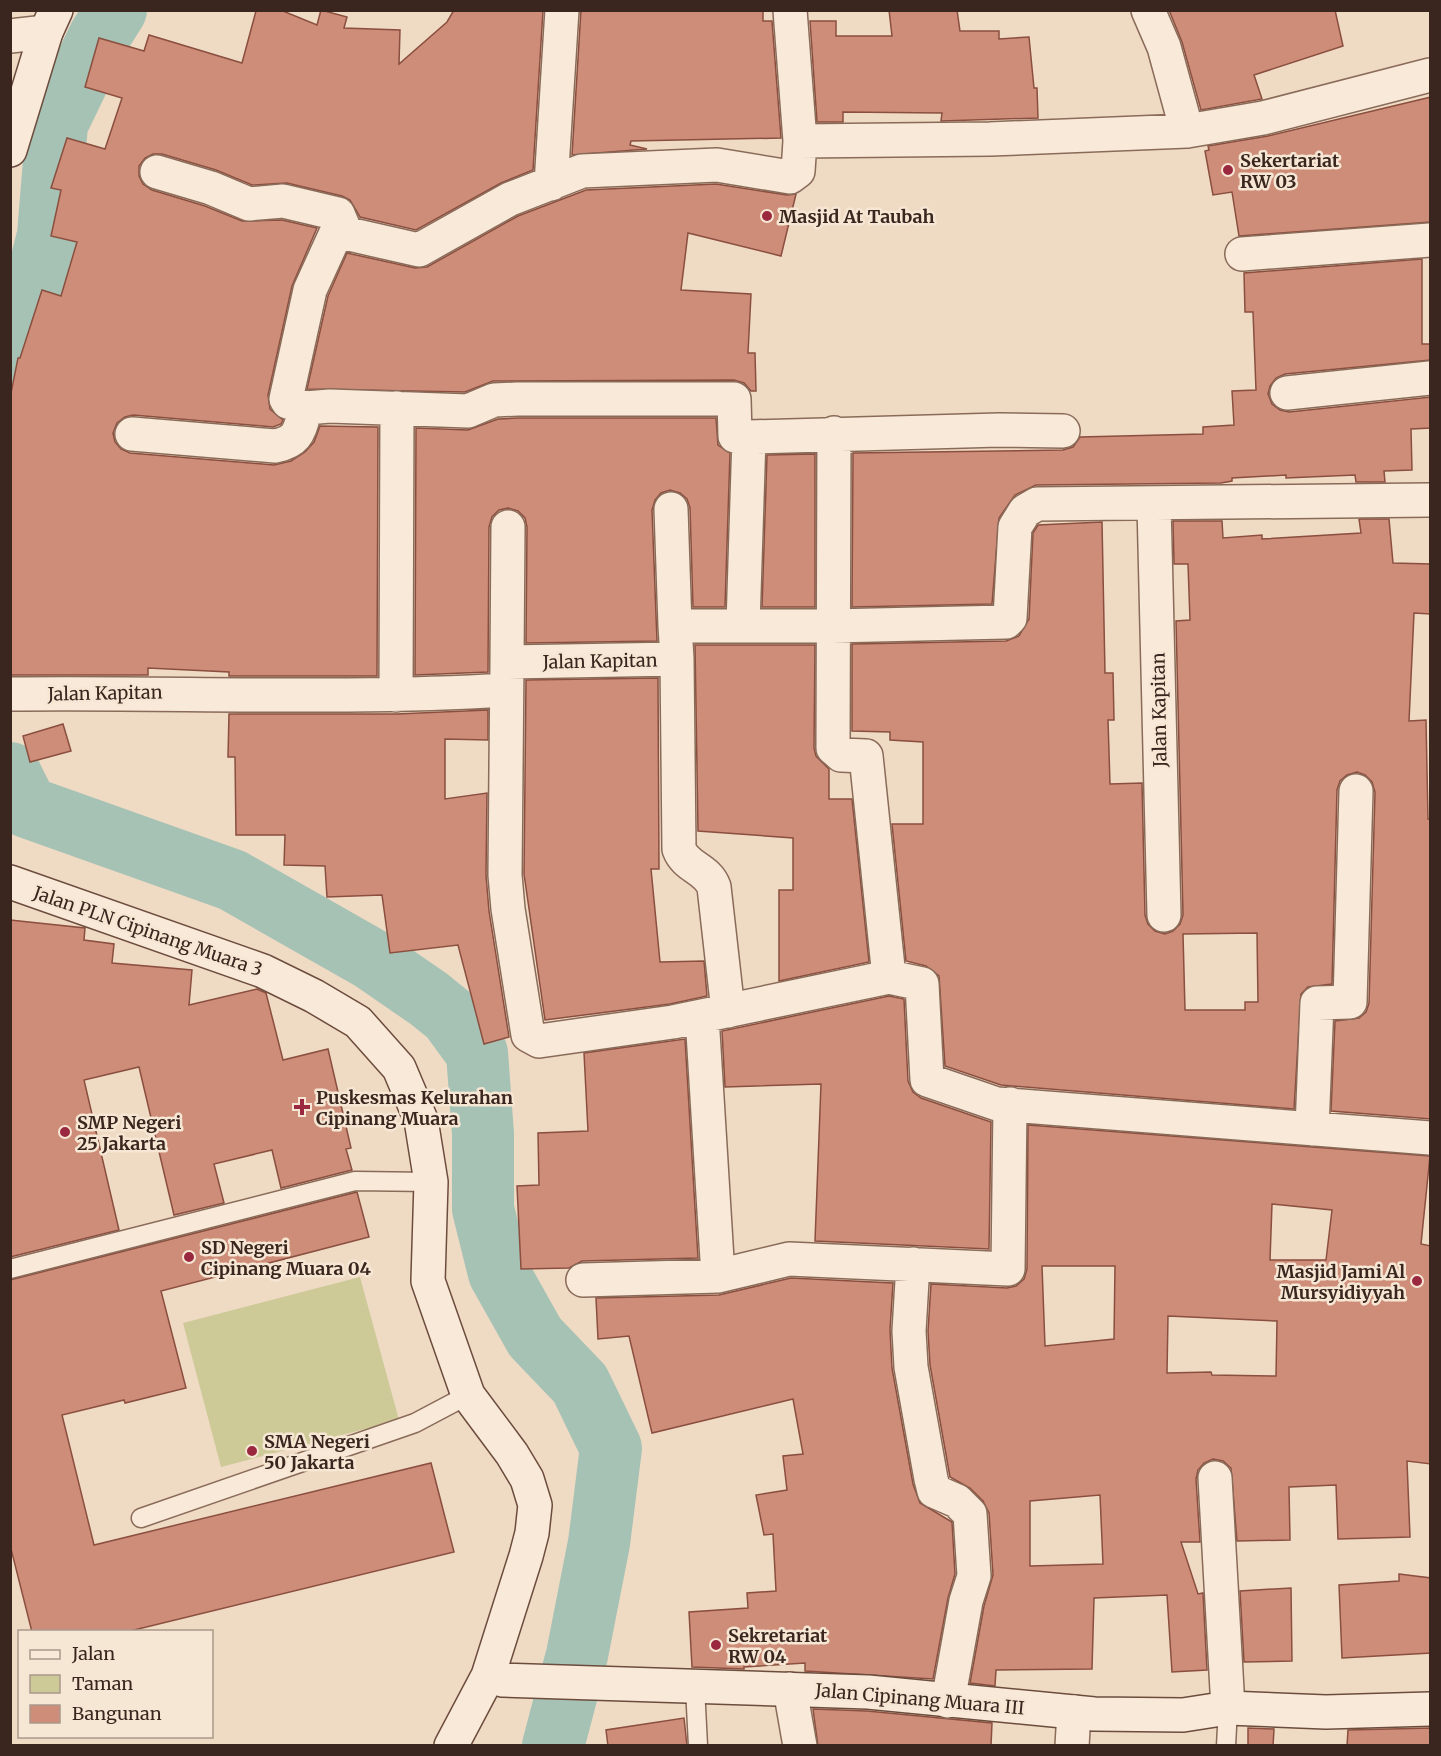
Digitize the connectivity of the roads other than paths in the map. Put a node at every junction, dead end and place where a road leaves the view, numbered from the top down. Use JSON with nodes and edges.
{"nodes":[{"id":1,"x":562,"y":10,"type":"edge"},
{"id":2,"x":790,"y":10,"type":"edge"},
{"id":3,"x":1148,"y":10,"type":"edge"},
{"id":4,"x":51,"y":21,"type":"edge"},
{"id":5,"x":10,"y":36,"type":"edge"},
{"id":6,"x":1431,"y":75,"type":"edge"},
{"id":7,"x":1187,"y":131,"type":"junction"},
{"id":8,"x":800,"y":141,"type":"junction"},
{"id":9,"x":11,"y":148,"type":"edge"},
{"id":10,"x":157,"y":172,"type":"dead end"},
{"id":11,"x":551,"y":184,"type":"junction"},
{"id":12,"x":346,"y":233,"type":"junction"},
{"id":13,"x":1431,"y":240,"type":"edge"},
{"id":14,"x":1242,"y":254,"type":"dead end"},
{"id":15,"x":1431,"y":378,"type":"edge"},
{"id":16,"x":1287,"y":393,"type":"dead end"},
{"id":17,"x":306,"y":408,"type":"junction"},
{"id":18,"x":397,"y":408,"type":"junction"},
{"id":19,"x":1063,"y":431,"type":"dead end"},
{"id":20,"x":834,"y":433,"type":"junction"},
{"id":21,"x":132,"y":434,"type":"dead end"},
{"id":22,"x":749,"y":437,"type":"junction"},
{"id":23,"x":1431,"y":500,"type":"edge"},
{"id":24,"x":1154,"y":505,"type":"junction"},
{"id":25,"x":671,"y":509,"type":"dead end"},
{"id":26,"x":508,"y":527,"type":"dead end"},
{"id":27,"x":743,"y":625,"type":"junction"},
{"id":28,"x":675,"y":626,"type":"junction"},
{"id":29,"x":832,"y":626,"type":"junction"},
{"id":30,"x":677,"y":659,"type":"junction"},
{"id":31,"x":507,"y":676,"type":"junction"},
{"id":32,"x":10,"y":694,"type":"edge"},
{"id":33,"x":396,"y":695,"type":"junction"},
{"id":34,"x":1356,"y":791,"type":"dead end"},
{"id":35,"x":10,"y":882,"type":"edge"},
{"id":36,"x":1164,"y":915,"type":"dead end"},
{"id":37,"x":890,"y":977,"type":"junction"},
{"id":38,"x":715,"y":1013,"type":"junction"},
{"id":39,"x":1010,"y":1104,"type":"junction"},
{"id":40,"x":1312,"y":1130,"type":"junction"},
{"id":41,"x":1431,"y":1138,"type":"edge"},
{"id":42,"x":432,"y":1182,"type":"junction"},
{"id":43,"x":913,"y":1264,"type":"junction"},
{"id":44,"x":10,"y":1269,"type":"edge"},
{"id":45,"x":718,"y":1276,"type":"junction"},
{"id":46,"x":583,"y":1280,"type":"dead end"},
{"id":47,"x":468,"y":1395,"type":"junction"},
{"id":48,"x":1215,"y":1478,"type":"dead end"},
{"id":49,"x":141,"y":1518,"type":"dead end"},
{"id":50,"x":496,"y":1678,"type":"junction"},
{"id":51,"x":695,"y":1687,"type":"junction"},
{"id":52,"x":790,"y":1689,"type":"junction"},
{"id":53,"x":948,"y":1701,"type":"junction"},
{"id":54,"x":1228,"y":1708,"type":"junction"},
{"id":55,"x":1431,"y":1709,"type":"edge"},
{"id":56,"x":1074,"y":1712,"type":"junction"},
{"id":57,"x":451,"y":1746,"type":"edge"},
{"id":58,"x":698,"y":1746,"type":"edge"},
{"id":59,"x":800,"y":1746,"type":"edge"},
{"id":60,"x":1072,"y":1746,"type":"edge"},
{"id":61,"x":1226,"y":1746,"type":"edge"}],
"edges":[{"from":1,"to":11,"type":"street"},
{"from":2,"to":8,"type":"street"},
{"from":3,"to":7,"type":"street"},
{"from":4,"to":5,"type":"street"},
{"from":4,"to":9,"type":"street"},
{"from":6,"to":7,"type":"street"},
{"from":7,"to":8,"type":"street"},
{"from":8,"to":11,"type":"street"},
{"from":10,"to":12,"type":"street"},
{"from":11,"to":12,"type":"street"},
{"from":12,"to":17,"type":"street"},
{"from":13,"to":14,"type":"street"},
{"from":15,"to":16,"type":"street"},
{"from":17,"to":18,"type":"street"},
{"from":17,"to":21,"type":"street"},
{"from":18,"to":22,"type":"street"},
{"from":18,"to":33,"type":"street"},
{"from":19,"to":20,"type":"street"},
{"from":20,"to":22,"type":"street"},
{"from":20,"to":29,"type":"street"},
{"from":22,"to":27,"type":"street"},
{"from":23,"to":24,"type":"street"},
{"from":24,"to":29,"type":"street"},
{"from":24,"to":36,"type":"street","name":"Jalan Kapitan"},
{"from":25,"to":28,"type":"street","name":"Jalan Kapitan"},
{"from":26,"to":31,"type":"street"},
{"from":27,"to":28,"type":"street"},
{"from":27,"to":29,"type":"street"},
{"from":28,"to":30,"type":"street","name":"Jalan Kapitan"},
{"from":29,"to":37,"type":"street"},
{"from":30,"to":31,"type":"street","name":"Jalan Kapitan"},
{"from":30,"to":38,"type":"street"},
{"from":31,"to":33,"type":"street","name":"Jalan Kapitan"},
{"from":31,"to":38,"type":"street"},
{"from":32,"to":33,"type":"street","name":"Jalan Kapitan"},
{"from":34,"to":40,"type":"street"},
{"from":35,"to":42,"type":"street","name":"Jalan PLN Cipinang Muara 3"},
{"from":37,"to":38,"type":"street"},
{"from":37,"to":39,"type":"street"},
{"from":38,"to":45,"type":"street"},
{"from":39,"to":40,"type":"street"},
{"from":39,"to":43,"type":"street"},
{"from":40,"to":41,"type":"street"},
{"from":42,"to":44,"type":"lane"},
{"from":42,"to":47,"type":"street","name":"Jalan PLN Cipinang Muara 3"},
{"from":43,"to":45,"type":"street"},
{"from":43,"to":53,"type":"street"},
{"from":45,"to":46,"type":"street"},
{"from":47,"to":49,"type":"lane"},
{"from":47,"to":50,"type":"street","name":"Jalan PLN Cipinang Muara 3"},
{"from":48,"to":54,"type":"street"},
{"from":50,"to":51,"type":"street","name":"Jalan Cipinang Muara III"},
{"from":50,"to":57,"type":"street"},
{"from":51,"to":52,"type":"street","name":"Jalan Cipinang Muara III"},
{"from":51,"to":58,"type":"lane"},
{"from":52,"to":53,"type":"street","name":"Jalan Cipinang Muara III"},
{"from":52,"to":59,"type":"street"},
{"from":53,"to":56,"type":"street","name":"Jalan Cipinang Muara III"},
{"from":54,"to":55,"type":"street","name":"Jalan Cipinang Muara III"},
{"from":54,"to":56,"type":"street","name":"Jalan Cipinang Muara III"},
{"from":54,"to":61,"type":"lane"},
{"from":56,"to":60,"type":"street"}]}
